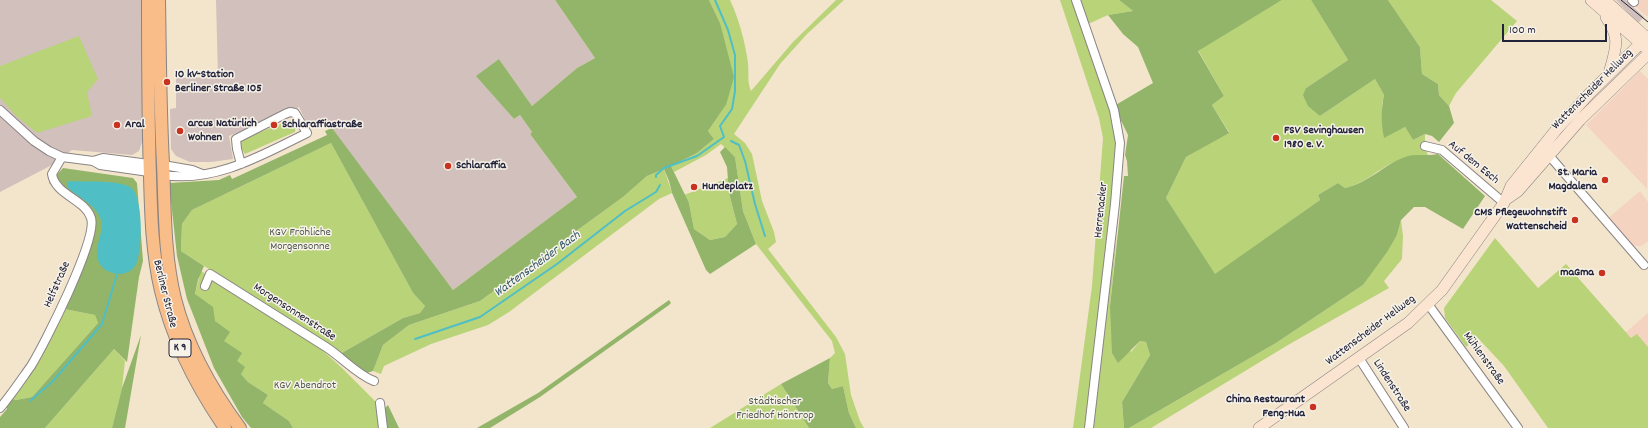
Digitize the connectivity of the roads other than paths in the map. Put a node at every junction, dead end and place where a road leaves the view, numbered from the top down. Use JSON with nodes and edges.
{"nodes":[{"id":1,"x":148,"y":0,"type":"edge"},
{"id":2,"x":159,"y":0,"type":"edge"},
{"id":3,"x":1076,"y":0,"type":"edge"},
{"id":4,"x":1591,"y":0,"type":"edge"},
{"id":5,"x":1603,"y":4,"type":"edge"},
{"id":6,"x":1646,"y":41,"type":"edge"},
{"id":7,"x":1648,"y":54,"type":"edge"},
{"id":8,"x":1609,"y":74,"type":"junction"},
{"id":9,"x":0,"y":110,"type":"edge"},
{"id":10,"x":1425,"y":146,"type":"dead end"},
{"id":11,"x":1545,"y":151,"type":"junction"},
{"id":12,"x":62,"y":157,"type":"junction"},
{"id":13,"x":241,"y":164,"type":"junction"},
{"id":14,"x":149,"y":168,"type":"junction"},
{"id":15,"x":163,"y":170,"type":"junction"},
{"id":16,"x":1506,"y":200,"type":"junction"},
{"id":17,"x":1644,"y":265,"type":"dead end"},
{"id":18,"x":205,"y":286,"type":"dead end"},
{"id":19,"x":1428,"y":304,"type":"junction"},
{"id":20,"x":1358,"y":358,"type":"junction"},
{"id":21,"x":374,"y":381,"type":"dead end"},
{"id":22,"x":380,"y":404,"type":"dead end"},
{"id":23,"x":0,"y":408,"type":"edge"},
{"id":24,"x":225,"y":428,"type":"edge"},
{"id":25,"x":240,"y":428,"type":"edge"},
{"id":26,"x":383,"y":428,"type":"edge"},
{"id":27,"x":1089,"y":428,"type":"edge"},
{"id":28,"x":1259,"y":428,"type":"edge"},
{"id":29,"x":1404,"y":428,"type":"edge"},
{"id":30,"x":1518,"y":428,"type":"edge"}],
"edges":[{"from":1,"to":14,"type":"main road","name":"Berliner Straße","number":"K 9"},
{"from":2,"to":15,"type":"main road","name":"Berliner Straße","number":"K 9"},
{"from":3,"to":27,"type":"street","name":"Herrenacker"},
{"from":4,"to":5,"type":"main road"},
{"from":5,"to":6,"type":"main road"},
{"from":5,"to":8,"type":"main road","name":"Wattenscheider Hellweg"},
{"from":6,"to":8,"type":"main road","name":"Wattenscheider Hellweg"},
{"from":7,"to":11,"type":"main road","name":"Wattenscheider Hellweg"},
{"from":8,"to":11,"type":"main road","name":"Wattenscheider Hellweg"},
{"from":9,"to":12,"type":"street"},
{"from":10,"to":16,"type":"street","name":"Auf dem Esch"},
{"from":11,"to":16,"type":"main road","name":"Wattenscheider Hellweg"},
{"from":11,"to":17,"type":"street"},
{"from":12,"to":14,"type":"street"},
{"from":12,"to":23,"type":"street","name":"Helfstraße"},
{"from":13,"to":13,"type":"street"},
{"from":13,"to":15,"type":"street"},
{"from":14,"to":15,"type":"main road"},
{"from":14,"to":24,"type":"main road","name":"Berliner Straße","number":"K 9"},
{"from":15,"to":25,"type":"main road","name":"Berliner Straße","number":"K 9"},
{"from":16,"to":19,"type":"main road","name":"Wattenscheider Hellweg"},
{"from":18,"to":21,"type":"street","name":"Morgensonnenstraße"},
{"from":19,"to":20,"type":"main road","name":"Wattenscheider Hellweg"},
{"from":19,"to":30,"type":"street","name":"Mühlenstraße"},
{"from":20,"to":28,"type":"main road","name":"Wattenscheider Hellweg"},
{"from":20,"to":29,"type":"street","name":"Lindenstraße"},
{"from":22,"to":26,"type":"street"}]}
